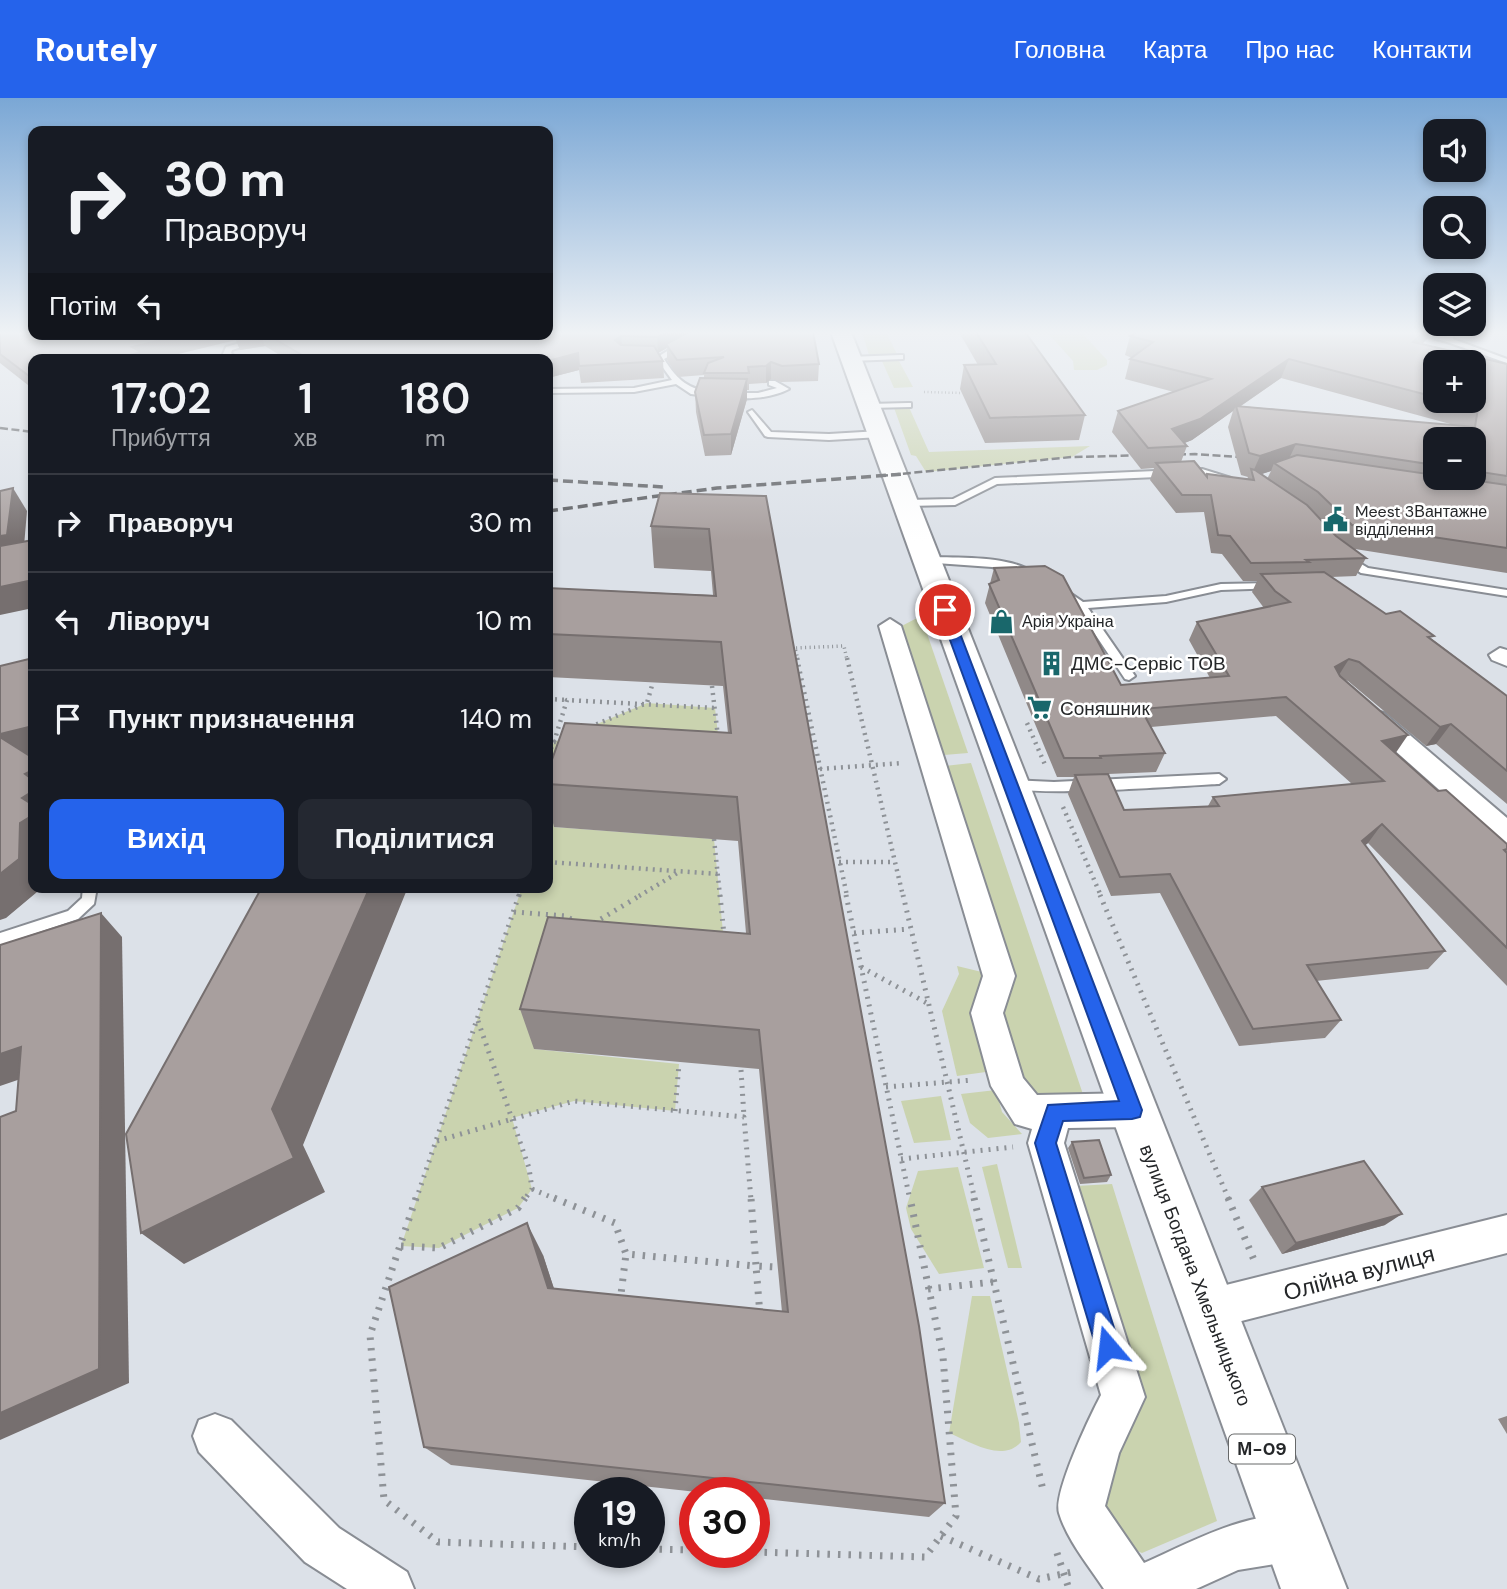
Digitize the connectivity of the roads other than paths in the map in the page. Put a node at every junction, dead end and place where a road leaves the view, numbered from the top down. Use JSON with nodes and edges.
{"nodes":[{"id":1,"x":868,"y":402,"type":"edge"},
{"id":2,"x":869,"y":405,"type":"junction"},
{"id":3,"x":908,"y":405,"type":"dead end"},
{"id":4,"x":752,"y":412,"type":"dead end"},
{"id":5,"x":880,"y":434,"type":"junction"},
{"id":6,"x":1240,"y":480,"type":"edge"},
{"id":7,"x":906,"y":503,"type":"junction"},
{"id":8,"x":1333,"y":550,"type":"edge"},
{"id":9,"x":926,"y":560,"type":"junction"},
{"id":10,"x":1040,"y":578,"type":"edge"},
{"id":11,"x":1050,"y":584,"type":"edge"},
{"id":12,"x":1287,"y":586,"type":"edge"},
{"id":13,"x":1507,"y":593,"type":"edge"},
{"id":14,"x":1081,"y":605,"type":"junction"},
{"id":15,"x":890,"y":626,"type":"dead end"},
{"id":16,"x":1129,"y":676,"type":"dead end"},
{"id":17,"x":1360,"y":706,"type":"edge"},
{"id":18,"x":1219,"y":779,"type":"dead end"},
{"id":19,"x":1010,"y":785,"type":"junction"},
{"id":20,"x":1507,"y":834,"type":"edge"},
{"id":21,"x":90,"y":893,"type":"edge"},
{"id":22,"x":0,"y":939,"type":"edge"},
{"id":23,"x":1132,"y":1110,"type":"junction"},
{"id":24,"x":1051,"y":1128,"type":"junction"},
{"id":25,"x":1507,"y":1234,"type":"edge"},
{"id":26,"x":1210,"y":1309,"type":"junction"},
{"id":27,"x":215,"y":1436,"type":"dead end"},
{"id":28,"x":1304,"y":1563,"type":"edge"},
{"id":29,"x":390,"y":1589,"type":"edge"},
{"id":30,"x":1132,"y":1589,"type":"edge"},
{"id":31,"x":1141,"y":1589,"type":"edge"}],
"edges":[{"from":1,"to":2,"type":"main road","name":"вулиця Богдана Хмельницького","number":"М-09"},
{"from":2,"to":3,"type":"lane"},
{"from":2,"to":5,"type":"main road","name":"вулиця Богдана Хмельницького","number":"М-09"},
{"from":4,"to":5,"type":"lane"},
{"from":5,"to":7,"type":"main road","name":"вулиця Богдана Хмельницького","number":"М-09"},
{"from":6,"to":7,"type":"lane"},
{"from":7,"to":9,"type":"main road","name":"вулиця Богдана Хмельницького","number":"М-09"},
{"from":8,"to":13,"type":"lane"},
{"from":9,"to":10,"type":"lane"},
{"from":9,"to":19,"type":"main road","name":"вулиця Богдана Хмельницького","number":"М-09"},
{"from":11,"to":14,"type":"lane"},
{"from":12,"to":14,"type":"lane"},
{"from":14,"to":16,"type":"lane"},
{"from":15,"to":24,"type":"street"},
{"from":17,"to":20,"type":"street"},
{"from":18,"to":19,"type":"lane"},
{"from":19,"to":23,"type":"main road","name":"вулиця Богдана Хмельницького","number":"М-09"},
{"from":21,"to":22,"type":"lane"},
{"from":23,"to":24,"type":"street"},
{"from":23,"to":26,"type":"main road","name":"вулиця Богдана Хмельницького","number":"М-09"},
{"from":24,"to":30,"type":"street"},
{"from":25,"to":26,"type":"street","name":"Олійна вулиця"},
{"from":26,"to":28,"type":"main road","name":"вулиця Богдана Хмельницького","number":"М-09"},
{"from":27,"to":29,"type":"street"},
{"from":28,"to":31,"type":"street"}]}
